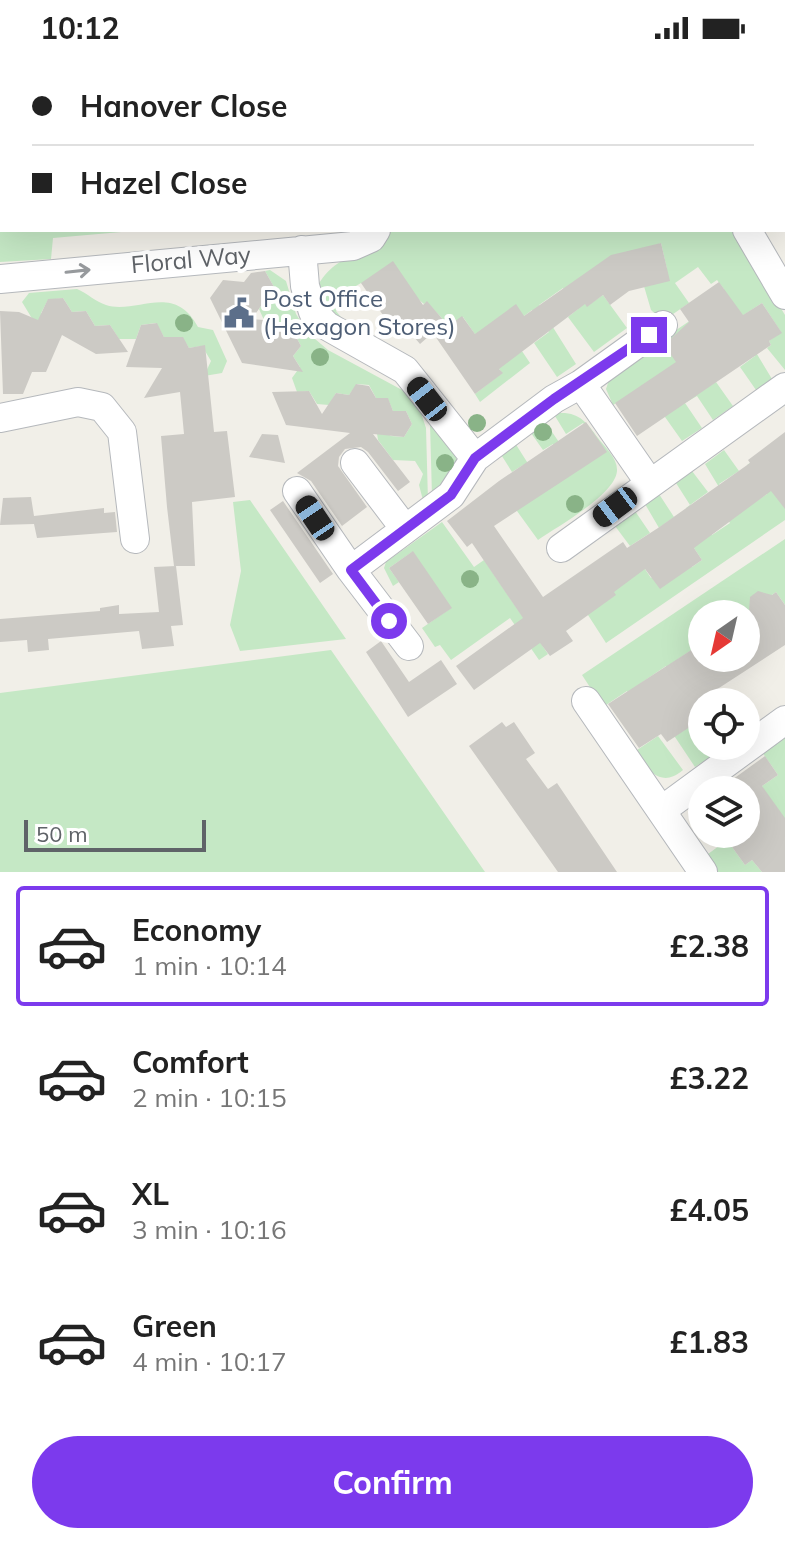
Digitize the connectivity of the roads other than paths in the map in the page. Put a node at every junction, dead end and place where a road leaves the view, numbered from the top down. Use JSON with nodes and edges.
{"nodes":[{"id":1,"x":375,"y":232,"type":"edge"},
{"id":2,"x":748,"y":232,"type":"edge"},
{"id":3,"x":290,"y":251,"type":"junction"},
{"id":4,"x":0,"y":279,"type":"edge"},
{"id":5,"x":785,"y":295,"type":"edge"},
{"id":6,"x":663,"y":325,"type":"dead end"},
{"id":7,"x":581,"y":384,"type":"junction"},
{"id":8,"x":785,"y":387,"type":"edge"},
{"id":9,"x":0,"y":418,"type":"edge"},
{"id":10,"x":475,"y":458,"type":"junction"},
{"id":11,"x":355,"y":463,"type":"dead end"},
{"id":12,"x":649,"y":482,"type":"junction"},
{"id":13,"x":297,"y":491,"type":"dead end"},
{"id":14,"x":405,"y":529,"type":"junction"},
{"id":15,"x":135,"y":539,"type":"dead end"},
{"id":16,"x":561,"y":548,"type":"dead end"},
{"id":17,"x":351,"y":570,"type":"junction"},
{"id":18,"x":409,"y":646,"type":"dead end"},
{"id":19,"x":586,"y":701,"type":"dead end"},
{"id":20,"x":785,"y":720,"type":"edge"},
{"id":21,"x":662,"y":810,"type":"junction"},
{"id":22,"x":703,"y":872,"type":"edge"}],
"edges":[{"from":1,"to":3,"type":"street","name":"Floral Way"},
{"from":2,"to":5,"type":"street"},
{"from":4,"to":3,"type":"street","name":"Floral Way","one_way":true},
{"from":3,"to":10,"type":"street"},
{"from":6,"to":7,"type":"street"},
{"from":7,"to":10,"type":"street"},
{"from":7,"to":12,"type":"street"},
{"from":8,"to":12,"type":"street"},
{"from":9,"to":15,"type":"street"},
{"from":10,"to":14,"type":"street"},
{"from":11,"to":14,"type":"street"},
{"from":12,"to":16,"type":"street"},
{"from":13,"to":17,"type":"street"},
{"from":14,"to":17,"type":"street"},
{"from":17,"to":18,"type":"street"},
{"from":19,"to":21,"type":"street"},
{"from":20,"to":21,"type":"street"},
{"from":21,"to":22,"type":"street"}]}
